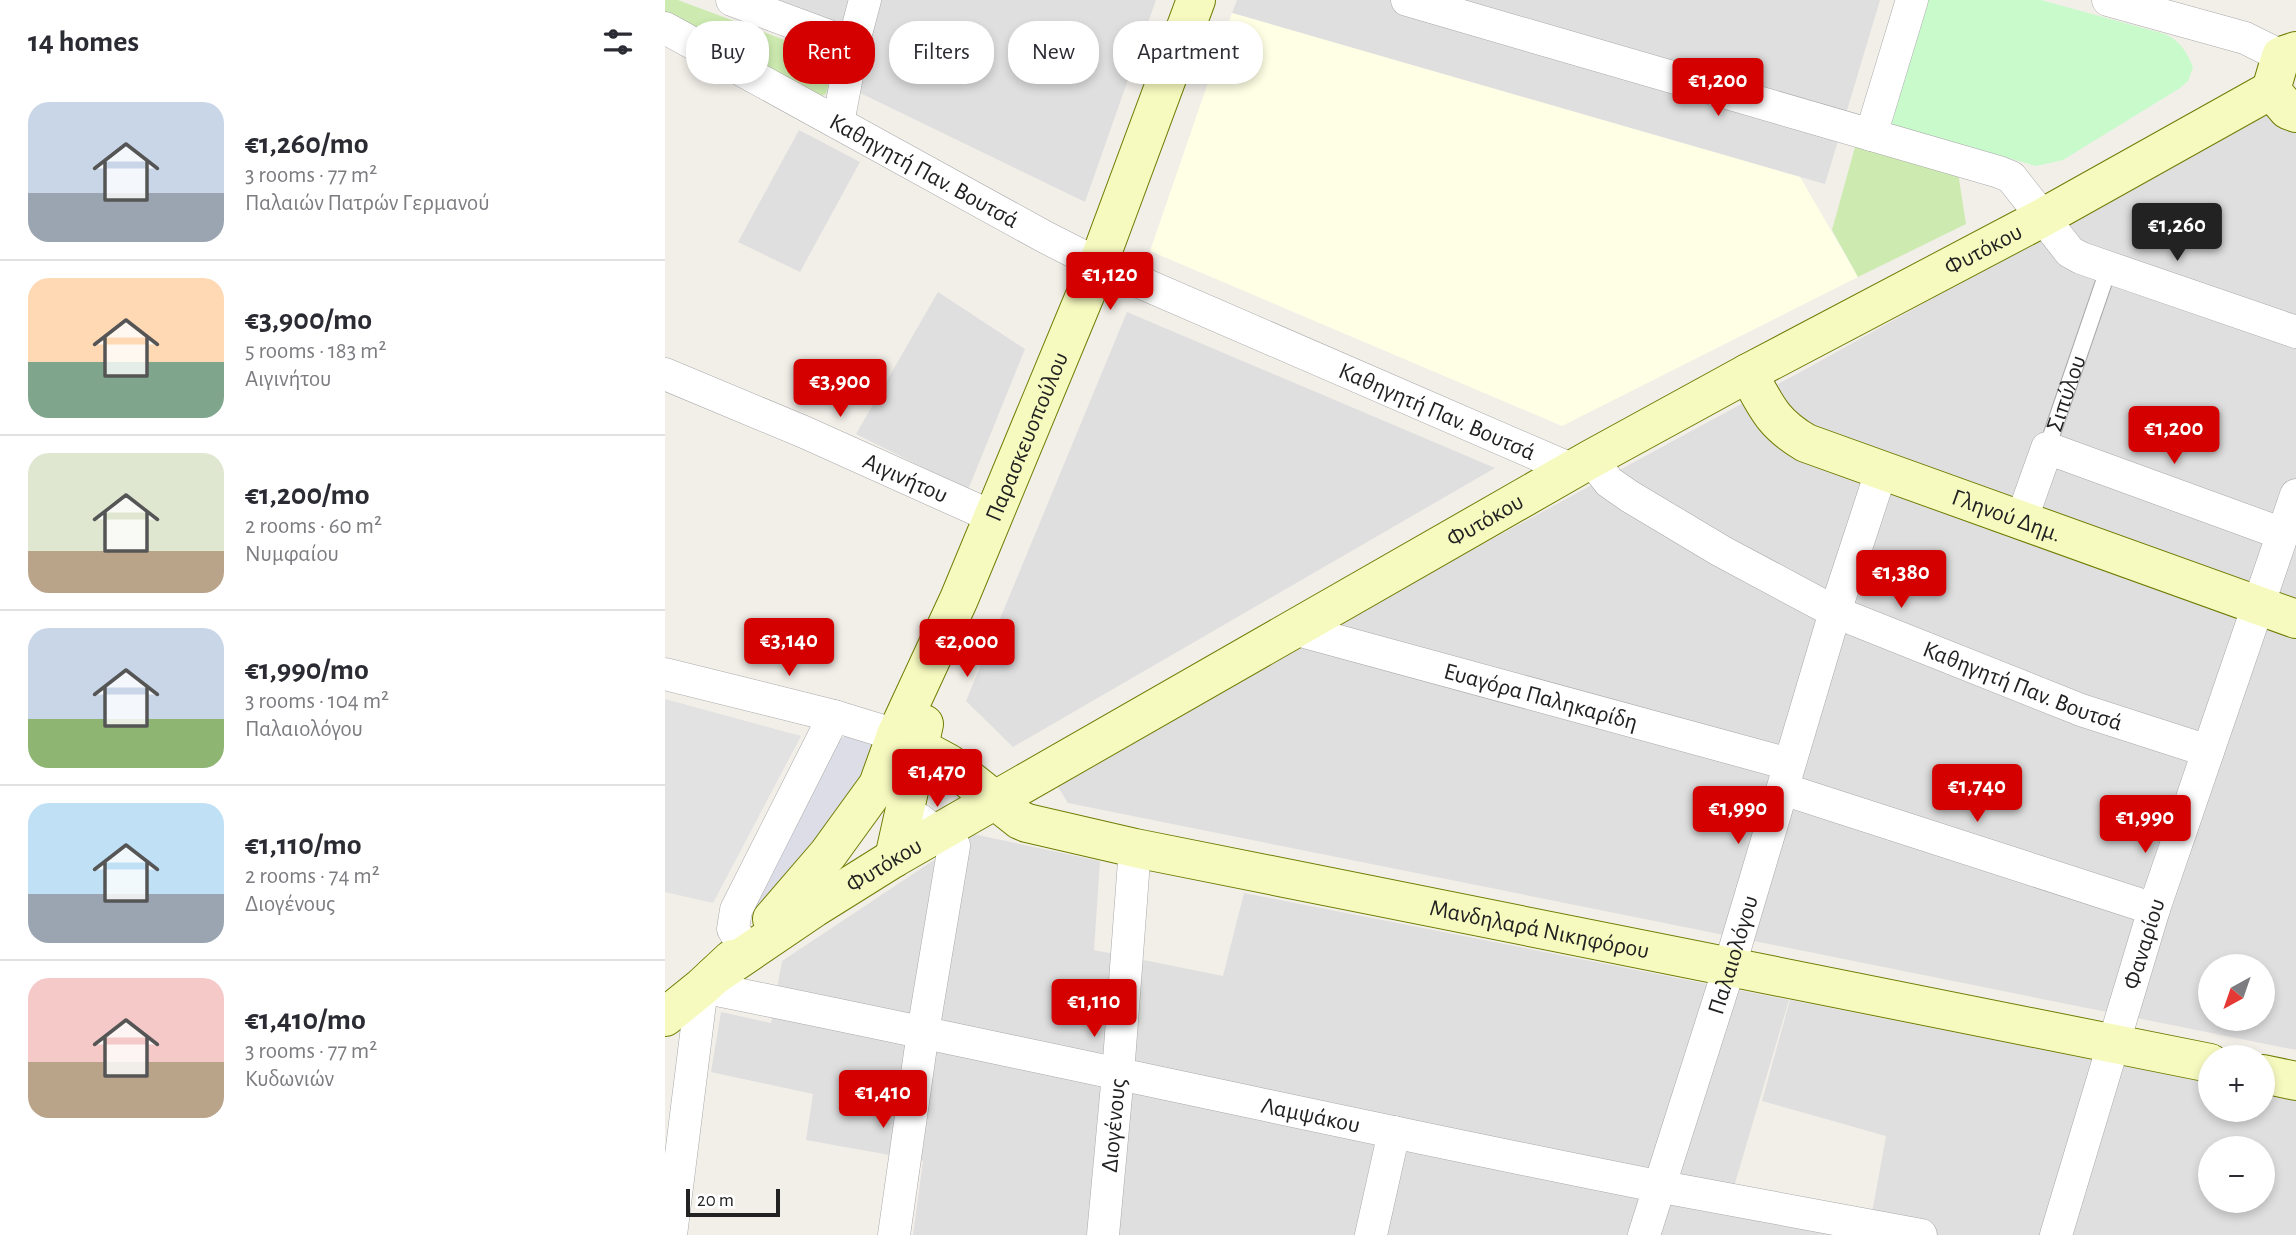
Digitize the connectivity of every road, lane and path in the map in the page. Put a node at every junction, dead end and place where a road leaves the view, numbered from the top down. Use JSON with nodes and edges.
{"nodes":[{"id":1,"x":731,"y":0,"type":"edge"},
{"id":2,"x":865,"y":0,"type":"edge"},
{"id":3,"x":1196,"y":0,"type":"edge"},
{"id":4,"x":1408,"y":0,"type":"edge"},
{"id":5,"x":1912,"y":0,"type":"edge"},
{"id":6,"x":2108,"y":0,"type":"edge"},
{"id":7,"x":769,"y":6,"type":"edge"},
{"id":8,"x":801,"y":21,"type":"edge"},
{"id":9,"x":859,"y":21,"type":"edge"},
{"id":10,"x":665,"y":28,"type":"edge"},
{"id":11,"x":2286,"y":77,"type":"edge"},
{"id":12,"x":846,"y":84,"type":"edge"},
{"id":13,"x":838,"y":123,"type":"junction"},
{"id":14,"x":1871,"y":135,"type":"junction"},
{"id":15,"x":2042,"y":218,"type":"junction"},
{"id":16,"x":1098,"y":264,"type":"junction"},
{"id":17,"x":2109,"y":267,"type":"junction"},
{"id":18,"x":2296,"y":332,"type":"edge"},
{"id":19,"x":1748,"y":373,"type":"junction"},
{"id":20,"x":665,"y":374,"type":"edge"},
{"id":21,"x":2047,"y":448,"type":"junction"},
{"id":22,"x":1582,"y":464,"type":"junction"},
{"id":23,"x":1881,"y":472,"type":"junction"},
{"id":24,"x":2296,"y":495,"type":"edge"},
{"id":25,"x":993,"y":517,"type":"junction"},
{"id":26,"x":2021,"y":521,"type":"junction"},
{"id":27,"x":2283,"y":534,"type":"junction"},
{"id":28,"x":2258,"y":605,"type":"junction"},
{"id":29,"x":1835,"y":612,"type":"junction"},
{"id":30,"x":2296,"y":620,"type":"edge"},
{"id":31,"x":1294,"y":629,"type":"junction"},
{"id":32,"x":665,"y":674,"type":"edge"},
{"id":33,"x":834,"y":716,"type":"junction"},
{"id":34,"x":908,"y":741,"type":"junction"},
{"id":35,"x":2208,"y":751,"type":"junction"},
{"id":36,"x":1786,"y":776,"type":"junction"},
{"id":37,"x":881,"y":791,"type":"junction"},
{"id":38,"x":994,"y":800,"type":"junction"},
{"id":39,"x":938,"y":833,"type":"junction"},
{"id":40,"x":1135,"y":848,"type":"junction"},
{"id":41,"x":894,"y":858,"type":"junction"},
{"id":42,"x":2154,"y":909,"type":"junction"},
{"id":43,"x":744,"y":947,"type":"junction"},
{"id":44,"x":1730,"y":965,"type":"junction"},
{"id":45,"x":708,"y":982,"type":"junction"},
{"id":46,"x":665,"y":1017,"type":"edge"},
{"id":47,"x":923,"y":1032,"type":"junction"},
{"id":48,"x":2113,"y":1042,"type":"junction"},
{"id":49,"x":2198,"y":1060,"type":"edge"},
{"id":50,"x":1118,"y":1074,"type":"junction"},
{"id":51,"x":2275,"y":1077,"type":"edge"},
{"id":52,"x":2296,"y":1081,"type":"edge"},
{"id":53,"x":1394,"y":1132,"type":"junction"},
{"id":54,"x":1659,"y":1186,"type":"junction"},
{"id":55,"x":671,"y":1235,"type":"edge"},
{"id":56,"x":894,"y":1235,"type":"edge"},
{"id":57,"x":1103,"y":1235,"type":"edge"},
{"id":58,"x":1371,"y":1235,"type":"edge"},
{"id":59,"x":1644,"y":1235,"type":"edge"},
{"id":60,"x":1921,"y":1235,"type":"edge"},
{"id":61,"x":2056,"y":1235,"type":"edge"}],
"edges":[{"from":1,"to":7,"type":"street"},
{"from":2,"to":9,"type":"street"},
{"from":3,"to":16,"type":"street","name":"Παρασκευοπούλου"},
{"from":4,"to":14,"type":"street"},
{"from":5,"to":14,"type":"street"},
{"from":6,"to":11,"type":"street"},
{"from":7,"to":8,"type":"street"},
{"from":10,"to":13,"type":"street","name":"Καθηγητή Παν. Βουτσά"},
{"from":11,"to":15,"type":"street","name":"Φυτόκου"},
{"from":12,"to":13,"type":"street"},
{"from":13,"to":16,"type":"street","name":"Καθηγητή Παν. Βουτσά"},
{"from":14,"to":15,"type":"street"},
{"from":15,"to":17,"type":"street"},
{"from":15,"to":19,"type":"street","name":"Φυτόκου"},
{"from":16,"to":22,"type":"street","name":"Καθηγητή Παν. Βουτσά"},
{"from":16,"to":25,"type":"street","name":"Παρασκευοπούλου"},
{"from":17,"to":18,"type":"street"},
{"from":17,"to":21,"type":"lane","name":"Σιπύλου"},
{"from":19,"to":22,"type":"street","name":"Φυτόκου"},
{"from":19,"to":23,"type":"street","name":"Γληνού Δημ."},
{"from":20,"to":25,"type":"street","name":"Αιγινήτου"},
{"from":21,"to":26,"type":"street","name":"Σιπύλου"},
{"from":21,"to":27,"type":"street"},
{"from":22,"to":29,"type":"street","name":"Καθηγητή Παν. Βουτσά"},
{"from":22,"to":31,"type":"street","name":"Φυτόκου"},
{"from":23,"to":26,"type":"street","name":"Γληνού Δημ."},
{"from":23,"to":29,"type":"street","name":"Παλαιολόγου"},
{"from":24,"to":27,"type":"street","name":"Φαναρίου"},
{"from":25,"to":34,"type":"street","name":"Παρασκευοπούλου"},
{"from":26,"to":28,"type":"street","name":"Γληνού Δημ."},
{"from":27,"to":28,"type":"street","name":"Φαναρίου"},
{"from":28,"to":30,"type":"street","name":"Γληνού Δημ."},
{"from":28,"to":35,"type":"street","name":"Φαναρίου"},
{"from":29,"to":35,"type":"street","name":"Καθηγητή Παν. Βουτσά"},
{"from":29,"to":36,"type":"street","name":"Παλαιολόγου"},
{"from":31,"to":36,"type":"street","name":"Ευαγόρα Παληκαρίδη"},
{"from":31,"to":38,"type":"street","name":"Φυτόκου"},
{"from":32,"to":33,"type":"street"},
{"from":33,"to":34,"type":"street"},
{"from":33,"to":43,"type":"street"},
{"from":34,"to":37,"type":"street","name":"Παρασκευοπούλου"},
{"from":34,"to":38,"type":"street","name":"Μανδηλαρά Νικηφόρου"},
{"from":35,"to":42,"type":"street","name":"Φαναρίου"},
{"from":36,"to":42,"type":"street","name":"Ευαγόρα Παληκαρίδη"},
{"from":36,"to":44,"type":"street","name":"Παλαιολόγου"},
{"from":37,"to":39,"type":"street"},
{"from":37,"to":41,"type":"street","name":"Παρασκευοπούλου"},
{"from":37,"to":43,"type":"street","name":"Φυτόκου"},
{"from":38,"to":39,"type":"street","name":"Φυτόκου"},
{"from":38,"to":40,"type":"street","name":"Μανδηλαρά Νικηφόρου"},
{"from":39,"to":41,"type":"street","name":"Φυτόκου"},
{"from":39,"to":47,"type":"street"},
{"from":40,"to":44,"type":"street","name":"Μανδηλαρά Νικηφόρου"},
{"from":40,"to":50,"type":"street","name":"Διογένους"},
{"from":41,"to":45,"type":"street","name":"Φυτόκου"},
{"from":42,"to":48,"type":"street","name":"Φαναρίου"},
{"from":43,"to":45,"type":"street","name":"Φυτόκου"},
{"from":44,"to":48,"type":"street","name":"Μανδηλαρά Νικηφόρου"},
{"from":44,"to":54,"type":"street","name":"Παλαιολόγου"},
{"from":45,"to":46,"type":"street","name":"Φυτόκου"},
{"from":45,"to":47,"type":"street","name":"Λαμψάκου"},
{"from":45,"to":55,"type":"street"},
{"from":47,"to":50,"type":"street","name":"Λαμψάκου"},
{"from":47,"to":56,"type":"street"},
{"from":48,"to":49,"type":"street","name":"Μανδηλαρά Νικηφόρου"},
{"from":48,"to":61,"type":"street","name":"Φαναρίου"},
{"from":50,"to":53,"type":"street","name":"Λαμψάκου"},
{"from":50,"to":57,"type":"street","name":"Διογένους"},
{"from":51,"to":52,"type":"street"},
{"from":53,"to":54,"type":"street","name":"Λαμψάκου"},
{"from":53,"to":58,"type":"street"},
{"from":54,"to":59,"type":"street","name":"Παλαιολόγου"},
{"from":54,"to":60,"type":"street","name":"Λαμψάκου"}]}
